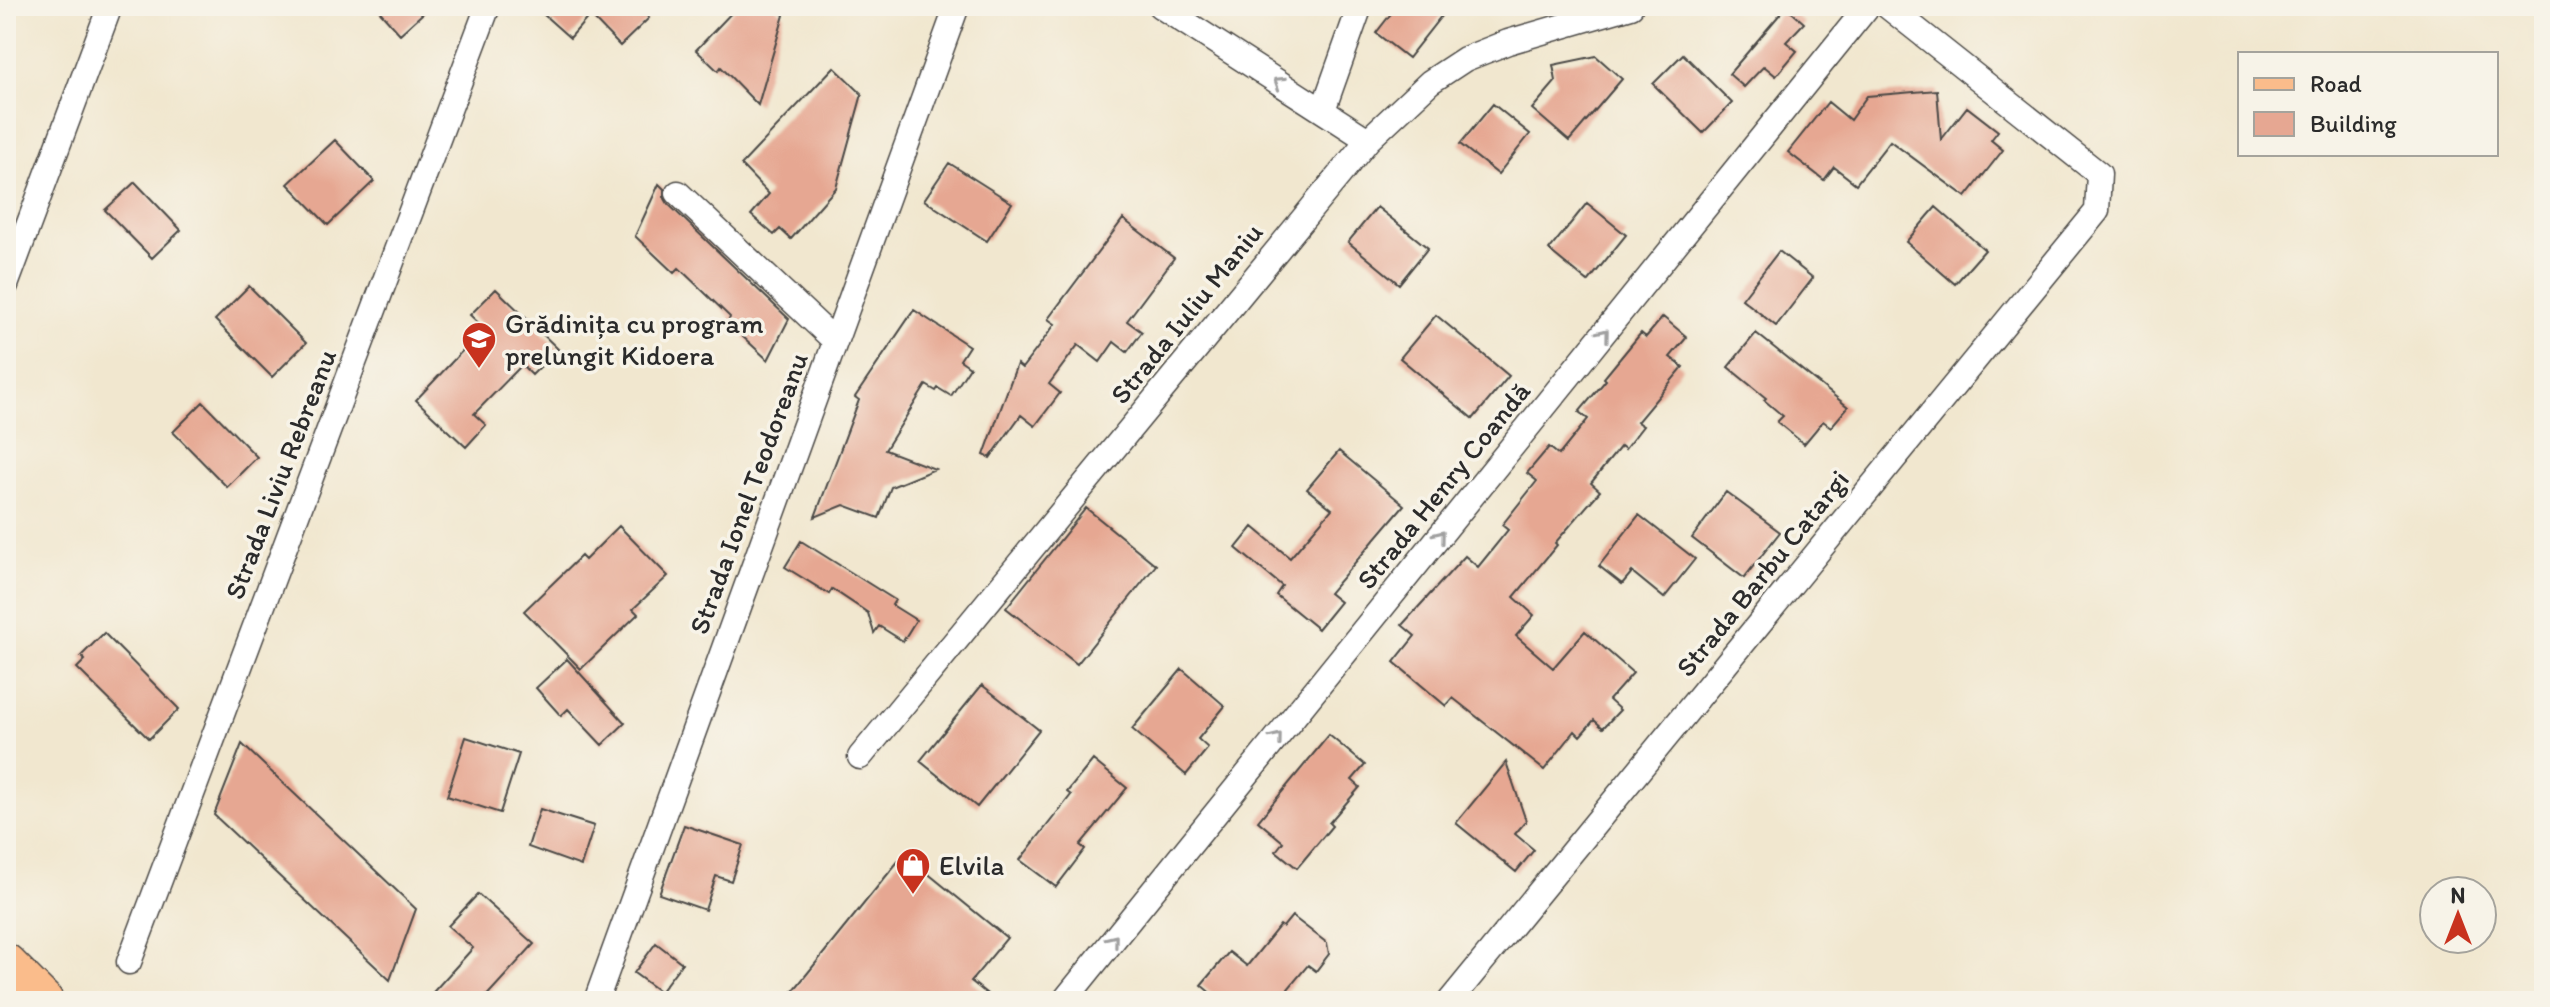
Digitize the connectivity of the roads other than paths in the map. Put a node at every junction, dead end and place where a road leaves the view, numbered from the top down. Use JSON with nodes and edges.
{"nodes":[{"id":1,"x":110,"y":6,"type":"edge"},
{"id":2,"x":488,"y":6,"type":"edge"},
{"id":3,"x":957,"y":6,"type":"edge"},
{"id":4,"x":1160,"y":6,"type":"edge"},
{"id":5,"x":1360,"y":6,"type":"edge"},
{"id":6,"x":1631,"y":6,"type":"edge"},
{"id":7,"x":1868,"y":6,"type":"edge"},
{"id":8,"x":1887,"y":6,"type":"edge"},
{"id":9,"x":1323,"y":110,"type":"junction"},
{"id":10,"x":1368,"y":140,"type":"junction"},
{"id":11,"x":678,"y":193,"type":"dead end"},
{"id":12,"x":6,"y":285,"type":"edge"},
{"id":13,"x":835,"y":341,"type":"junction"},
{"id":14,"x":860,"y":757,"type":"dead end"},
{"id":15,"x":129,"y":962,"type":"dead end"},
{"id":16,"x":6,"y":963,"type":"edge"},
{"id":17,"x":44,"y":1001,"type":"edge"},
{"id":18,"x":596,"y":1001,"type":"edge"},
{"id":19,"x":1064,"y":1001,"type":"edge"},
{"id":20,"x":1450,"y":1001,"type":"edge"}],
"edges":[{"from":1,"to":12,"type":"street"},
{"from":2,"to":15,"type":"street","name":"Strada Liviu Rebreanu"},
{"from":3,"to":13,"type":"street","name":"Strada Ionel Teodoreanu"},
{"from":9,"to":4,"type":"street","one_way":true},
{"from":5,"to":9,"type":"street"},
{"from":6,"to":10,"type":"street","name":"Strada Iuliu Maniu"},
{"from":19,"to":7,"type":"street","name":"Strada Henry Coandă","one_way":true},
{"from":8,"to":20,"type":"street","name":"Strada Barbu Catargi"},
{"from":9,"to":10,"type":"street"},
{"from":10,"to":14,"type":"street","name":"Strada Iuliu Maniu"},
{"from":11,"to":13,"type":"street"},
{"from":13,"to":18,"type":"street","name":"Strada Ionel Teodoreanu"},
{"from":16,"to":17,"type":"main road"}]}
